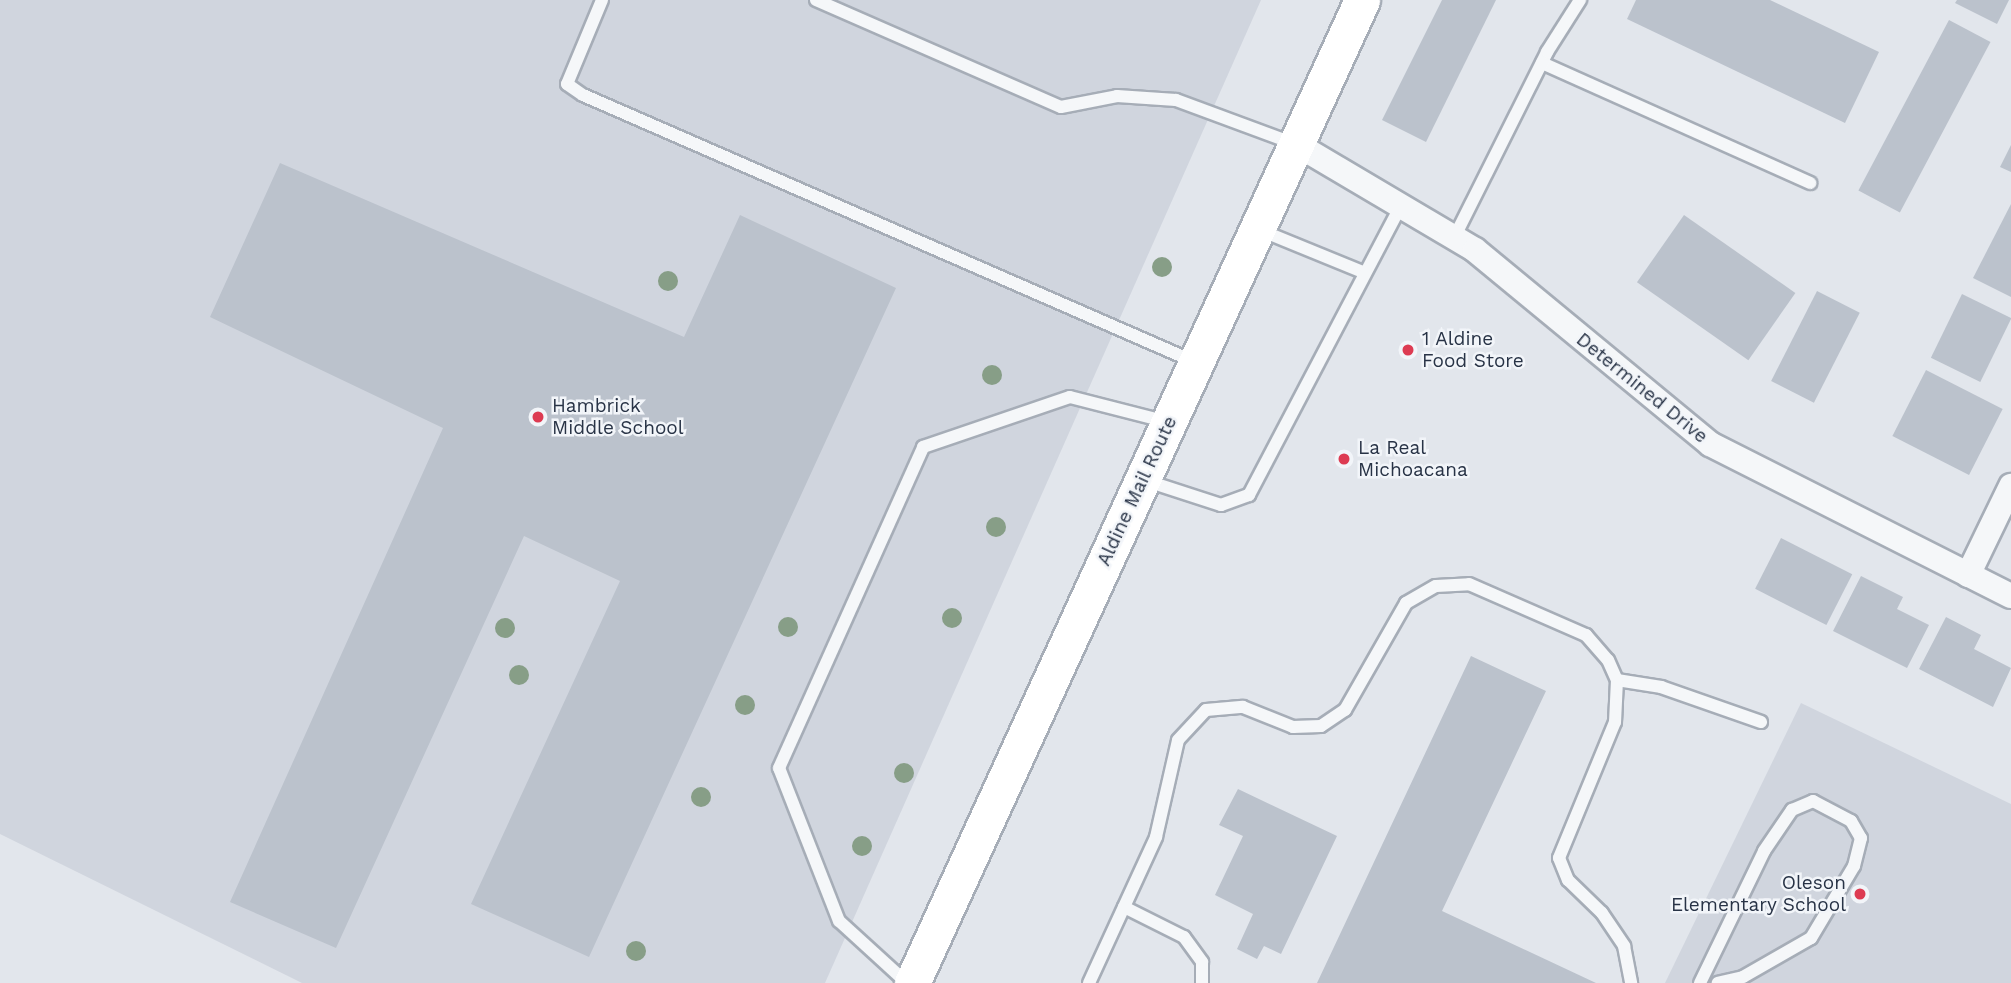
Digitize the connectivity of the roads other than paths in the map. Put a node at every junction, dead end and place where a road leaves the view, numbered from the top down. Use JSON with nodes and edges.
{"nodes":[{"id":1,"x":602,"y":0,"type":"edge"},
{"id":2,"x":816,"y":0,"type":"edge"},
{"id":3,"x":1362,"y":0,"type":"edge"},
{"id":4,"x":1580,"y":0,"type":"edge"},
{"id":5,"x":1542,"y":63,"type":"junction"},
{"id":6,"x":1296,"y":144,"type":"junction"},
{"id":7,"x":1810,"y":183,"type":"dead end"},
{"id":8,"x":1401,"y":206,"type":"junction"},
{"id":9,"x":1258,"y":229,"type":"junction"},
{"id":10,"x":1454,"y":238,"type":"junction"},
{"id":11,"x":1363,"y":272,"type":"junction"},
{"id":12,"x":1196,"y":362,"type":"junction"},
{"id":13,"x":1168,"y":422,"type":"junction"},
{"id":14,"x":1142,"y":479,"type":"junction"},
{"id":15,"x":2011,"y":486,"type":"edge"},
{"id":16,"x":1968,"y":575,"type":"junction"},
{"id":17,"x":2011,"y":596,"type":"edge"},
{"id":18,"x":1617,"y":680,"type":"junction"},
{"id":19,"x":1761,"y":722,"type":"dead end"},
{"id":20,"x":1124,"y":908,"type":"junction"},
{"id":21,"x":910,"y":983,"type":"edge"},
{"id":22,"x":1089,"y":983,"type":"edge"},
{"id":23,"x":1202,"y":983,"type":"edge"},
{"id":24,"x":1631,"y":983,"type":"edge"},
{"id":25,"x":1700,"y":983,"type":"edge"},
{"id":26,"x":1718,"y":983,"type":"edge"}],
"edges":[{"from":1,"to":12,"type":"lane"},
{"from":2,"to":6,"type":"lane"},
{"from":3,"to":6,"type":"main road","name":"Aldine Mail Route"},
{"from":4,"to":5,"type":"lane"},
{"from":5,"to":7,"type":"lane"},
{"from":5,"to":10,"type":"lane"},
{"from":6,"to":8,"type":"street","name":"Determined Drive"},
{"from":6,"to":9,"type":"main road","name":"Aldine Mail Route"},
{"from":8,"to":10,"type":"street","name":"Determined Drive"},
{"from":8,"to":11,"type":"lane"},
{"from":9,"to":11,"type":"lane"},
{"from":9,"to":12,"type":"main road","name":"Aldine Mail Route"},
{"from":10,"to":16,"type":"street","name":"Determined Drive"},
{"from":11,"to":14,"type":"lane"},
{"from":12,"to":13,"type":"main road","name":"Aldine Mail Route"},
{"from":13,"to":14,"type":"main road","name":"Aldine Mail Route"},
{"from":13,"to":21,"type":"lane"},
{"from":14,"to":21,"type":"main road","name":"Aldine Mail Route"},
{"from":15,"to":16,"type":"street"},
{"from":16,"to":17,"type":"street","name":"Determined Drive"},
{"from":18,"to":19,"type":"lane"},
{"from":18,"to":20,"type":"lane"},
{"from":18,"to":24,"type":"lane"},
{"from":20,"to":22,"type":"lane"},
{"from":20,"to":23,"type":"lane"},
{"from":25,"to":26,"type":"lane"}]}
